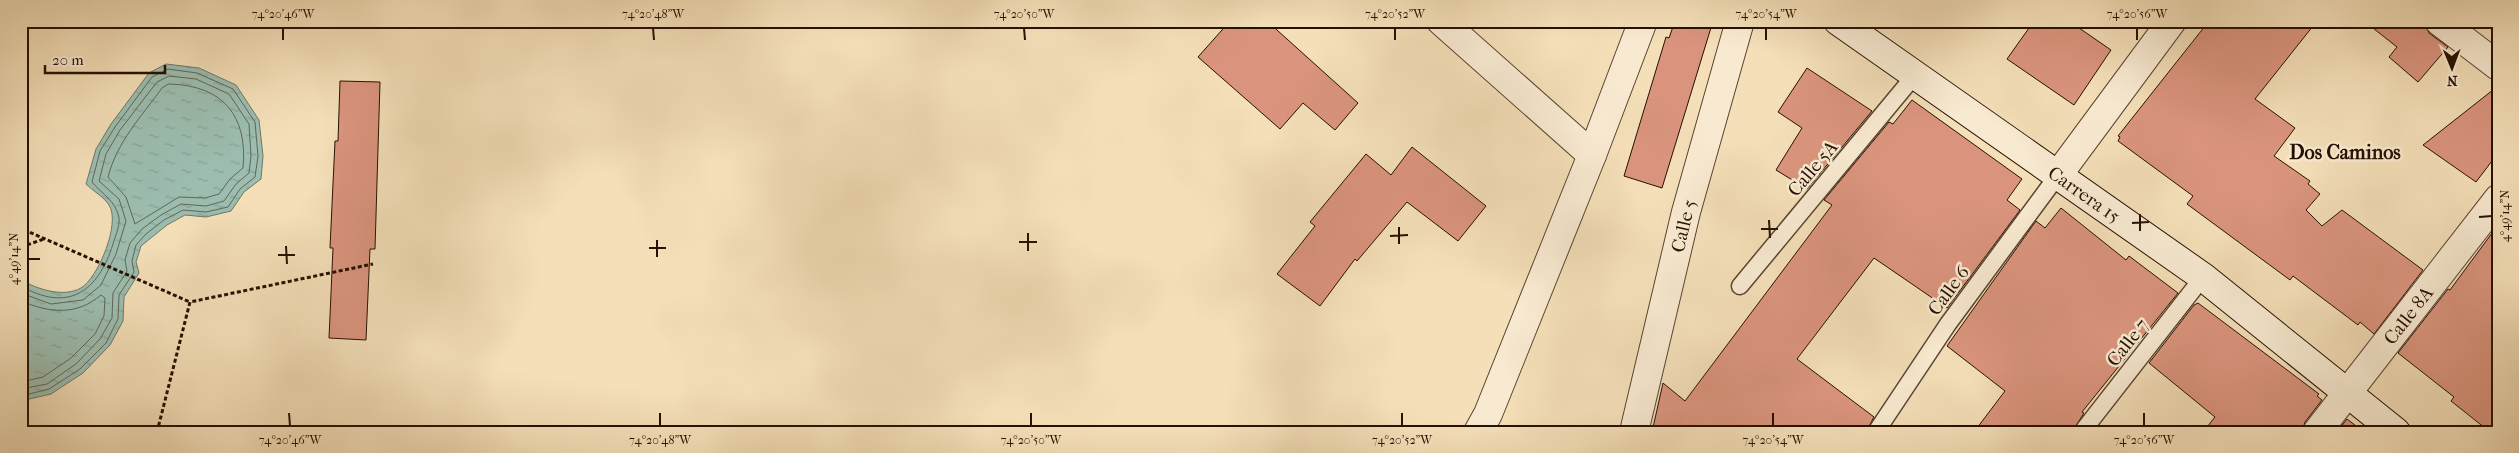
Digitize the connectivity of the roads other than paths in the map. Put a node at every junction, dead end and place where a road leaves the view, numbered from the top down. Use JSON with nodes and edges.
{"nodes":[{"id":1,"x":1441,"y":21,"type":"edge"},
{"id":2,"x":1644,"y":21,"type":"edge"},
{"id":3,"x":1740,"y":21,"type":"edge"},
{"id":4,"x":1838,"y":21,"type":"edge"},
{"id":5,"x":2172,"y":21,"type":"edge"},
{"id":6,"x":2440,"y":21,"type":"edge"},
{"id":7,"x":2498,"y":66,"type":"edge"},
{"id":8,"x":1916,"y":75,"type":"junction"},
{"id":9,"x":1592,"y":155,"type":"junction"},
{"id":10,"x":2058,"y":175,"type":"junction"},
{"id":11,"x":2498,"y":199,"type":"edge"},
{"id":12,"x":2203,"y":277,"type":"junction"},
{"id":13,"x":1740,"y":286,"type":"dead end"},
{"id":14,"x":2347,"y":394,"type":"junction"},
{"id":15,"x":1478,"y":432,"type":"edge"},
{"id":16,"x":1634,"y":432,"type":"edge"},
{"id":17,"x":1876,"y":432,"type":"edge"},
{"id":18,"x":2082,"y":432,"type":"edge"},
{"id":19,"x":2317,"y":432,"type":"edge"},
{"id":20,"x":2396,"y":432,"type":"edge"}],
"edges":[{"from":1,"to":9,"type":"street"},
{"from":2,"to":9,"type":"street"},
{"from":3,"to":16,"type":"street","name":"Calle 5"},
{"from":4,"to":8,"type":"street","name":"Carrera 15"},
{"from":5,"to":10,"type":"street"},
{"from":6,"to":7,"type":"street"},
{"from":8,"to":10,"type":"street","name":"Carrera 15"},
{"from":8,"to":13,"type":"lane","name":"Calle 5A"},
{"from":9,"to":15,"type":"street"},
{"from":10,"to":12,"type":"street","name":"Carrera 15"},
{"from":10,"to":17,"type":"lane","name":"Calle 6"},
{"from":11,"to":14,"type":"street","name":"Calle 8A"},
{"from":12,"to":14,"type":"street","name":"Carrera 15"},
{"from":12,"to":18,"type":"lane","name":"Calle 7"},
{"from":14,"to":19,"type":"street","name":"Calle 8A"},
{"from":14,"to":20,"type":"street","name":"Carrera 15"}]}
